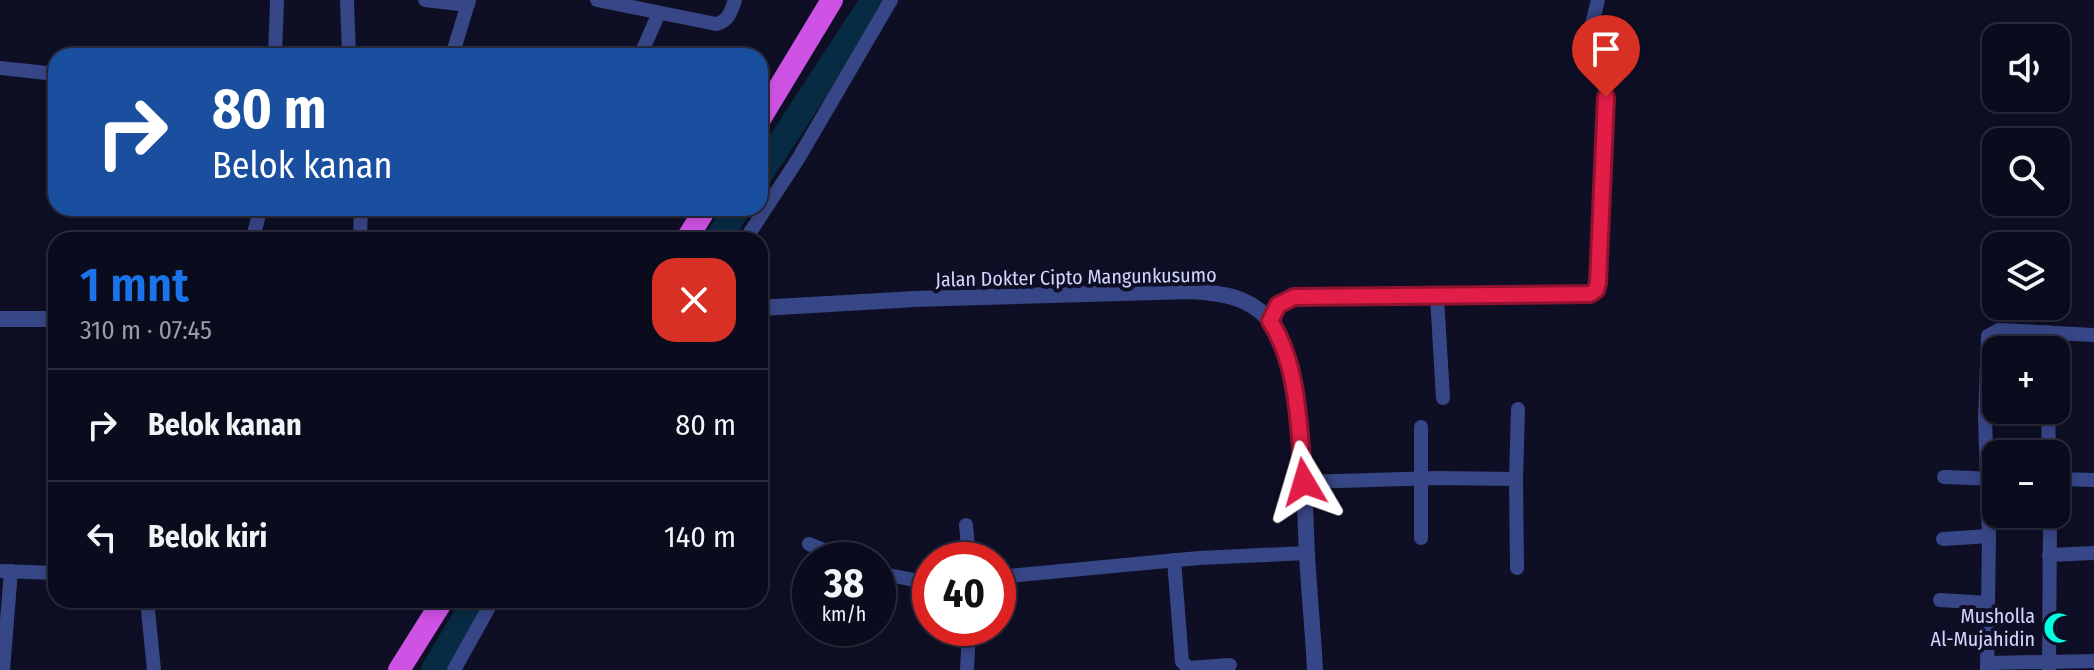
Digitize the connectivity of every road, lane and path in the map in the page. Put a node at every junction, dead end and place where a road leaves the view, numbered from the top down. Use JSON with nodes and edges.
{"nodes":[{"id":1,"x":277,"y":0,"type":"edge"},
{"id":2,"x":347,"y":0,"type":"edge"},
{"id":3,"x":425,"y":0,"type":"edge"},
{"id":4,"x":597,"y":0,"type":"edge"},
{"id":5,"x":735,"y":0,"type":"edge"},
{"id":6,"x":832,"y":0,"type":"edge"},
{"id":7,"x":891,"y":0,"type":"edge"},
{"id":8,"x":1598,"y":0,"type":"edge"},
{"id":9,"x":468,"y":2,"type":"edge"},
{"id":10,"x":659,"y":13,"type":"junction"},
{"id":11,"x":275,"y":48,"type":"edge"},
{"id":12,"x":349,"y":48,"type":"edge"},
{"id":13,"x":454,"y":48,"type":"edge"},
{"id":14,"x":644,"y":48,"type":"edge"},
{"id":15,"x":0,"y":68,"type":"edge"},
{"id":16,"x":48,"y":73,"type":"edge"},
{"id":17,"x":768,"y":106,"type":"edge"},
{"id":18,"x":768,"y":205,"type":"edge"},
{"id":19,"x":1437,"y":297,"type":"junction"},
{"id":20,"x":768,"y":308,"type":"edge"},
{"id":21,"x":0,"y":319,"type":"edge"},
{"id":22,"x":48,"y":319,"type":"edge"},
{"id":23,"x":1270,"y":321,"type":"junction"},
{"id":24,"x":2047,"y":332,"type":"junction"},
{"id":25,"x":2094,"y":335,"type":"edge"},
{"id":26,"x":2047,"y":336,"type":"edge"},
{"id":27,"x":1443,"y":398,"type":"dead end"},
{"id":28,"x":1518,"y":409,"type":"dead end"},
{"id":29,"x":1421,"y":427,"type":"dead end"},
{"id":30,"x":1988,"y":440,"type":"edge"},
{"id":31,"x":1944,"y":477,"type":"dead end"},
{"id":32,"x":1982,"y":478,"type":"edge"},
{"id":33,"x":1420,"y":479,"type":"junction"},
{"id":34,"x":1516,"y":479,"type":"junction"},
{"id":35,"x":2070,"y":479,"type":"edge"},
{"id":36,"x":2094,"y":480,"type":"edge"},
{"id":37,"x":1304,"y":482,"type":"junction"},
{"id":38,"x":966,"y":525,"type":"dead end"},
{"id":39,"x":1989,"y":528,"type":"edge"},
{"id":40,"x":2050,"y":528,"type":"edge"},
{"id":41,"x":1989,"y":536,"type":"junction"},
{"id":42,"x":1421,"y":538,"type":"dead end"},
{"id":43,"x":1943,"y":539,"type":"dead end"},
{"id":44,"x":967,"y":542,"type":"edge"},
{"id":45,"x":1307,"y":553,"type":"junction"},
{"id":46,"x":2094,"y":553,"type":"edge"},
{"id":47,"x":2049,"y":555,"type":"junction"},
{"id":48,"x":1174,"y":560,"type":"junction"},
{"id":49,"x":1517,"y":568,"type":"dead end"},
{"id":50,"x":6,"y":571,"type":"edge"},
{"id":51,"x":48,"y":573,"type":"edge"},
{"id":52,"x":1016,"y":575,"type":"edge"},
{"id":53,"x":1940,"y":600,"type":"dead end"},
{"id":54,"x":1988,"y":603,"type":"junction"},
{"id":55,"x":148,"y":608,"type":"edge"},
{"id":56,"x":438,"y":608,"type":"edge"},
{"id":57,"x":489,"y":608,"type":"edge"},
{"id":58,"x":968,"y":646,"type":"edge"},
{"id":59,"x":2094,"y":661,"type":"edge"},
{"id":60,"x":1230,"y":665,"type":"dead end"},
{"id":61,"x":2049,"y":666,"type":"edge"},
{"id":62,"x":1987,"y":667,"type":"edge"},
{"id":63,"x":3,"y":670,"type":"edge"},
{"id":64,"x":154,"y":670,"type":"edge"},
{"id":65,"x":399,"y":670,"type":"edge"},
{"id":66,"x":454,"y":670,"type":"edge"},
{"id":67,"x":967,"y":670,"type":"edge"},
{"id":68,"x":1315,"y":670,"type":"edge"}],
"edges":[{"from":1,"to":11,"type":"street"},
{"from":2,"to":12,"type":"street"},
{"from":3,"to":9,"type":"street"},
{"from":4,"to":10,"type":"street"},
{"from":5,"to":10,"type":"street"},
{"from":6,"to":17,"type":"highway"},
{"from":7,"to":18,"type":"street"},
{"from":8,"to":19,"type":"street"},
{"from":9,"to":13,"type":"street"},
{"from":10,"to":14,"type":"street"},
{"from":15,"to":16,"type":"street"},
{"from":19,"to":23,"type":"street"},
{"from":19,"to":27,"type":"street"},
{"from":20,"to":23,"type":"street","name":"Jalan Dokter Cipto Mangunkusumo"},
{"from":21,"to":22,"type":"street"},
{"from":23,"to":37,"type":"street"},
{"from":24,"to":25,"type":"street"},
{"from":24,"to":26,"type":"street"},
{"from":24,"to":30,"type":"street"},
{"from":28,"to":34,"type":"street"},
{"from":29,"to":33,"type":"street"},
{"from":31,"to":32,"type":"street"},
{"from":33,"to":34,"type":"street"},
{"from":33,"to":37,"type":"street"},
{"from":33,"to":42,"type":"street"},
{"from":34,"to":49,"type":"street"},
{"from":35,"to":36,"type":"street"},
{"from":37,"to":45,"type":"street"},
{"from":38,"to":44,"type":"street"},
{"from":39,"to":41,"type":"street"},
{"from":40,"to":47,"type":"street"},
{"from":41,"to":43,"type":"street"},
{"from":41,"to":54,"type":"street"},
{"from":45,"to":48,"type":"street"},
{"from":45,"to":68,"type":"street"},
{"from":46,"to":47,"type":"street"},
{"from":47,"to":61,"type":"street"},
{"from":48,"to":52,"type":"street"},
{"from":48,"to":60,"type":"street"},
{"from":50,"to":51,"type":"street"},
{"from":50,"to":63,"type":"street"},
{"from":53,"to":54,"type":"street"},
{"from":54,"to":62,"type":"street"},
{"from":55,"to":64,"type":"street"},
{"from":56,"to":65,"type":"highway"},
{"from":57,"to":66,"type":"street"},
{"from":58,"to":67,"type":"street"},
{"from":59,"to":61,"type":"street"},
{"from":61,"to":62,"type":"street"}]}
